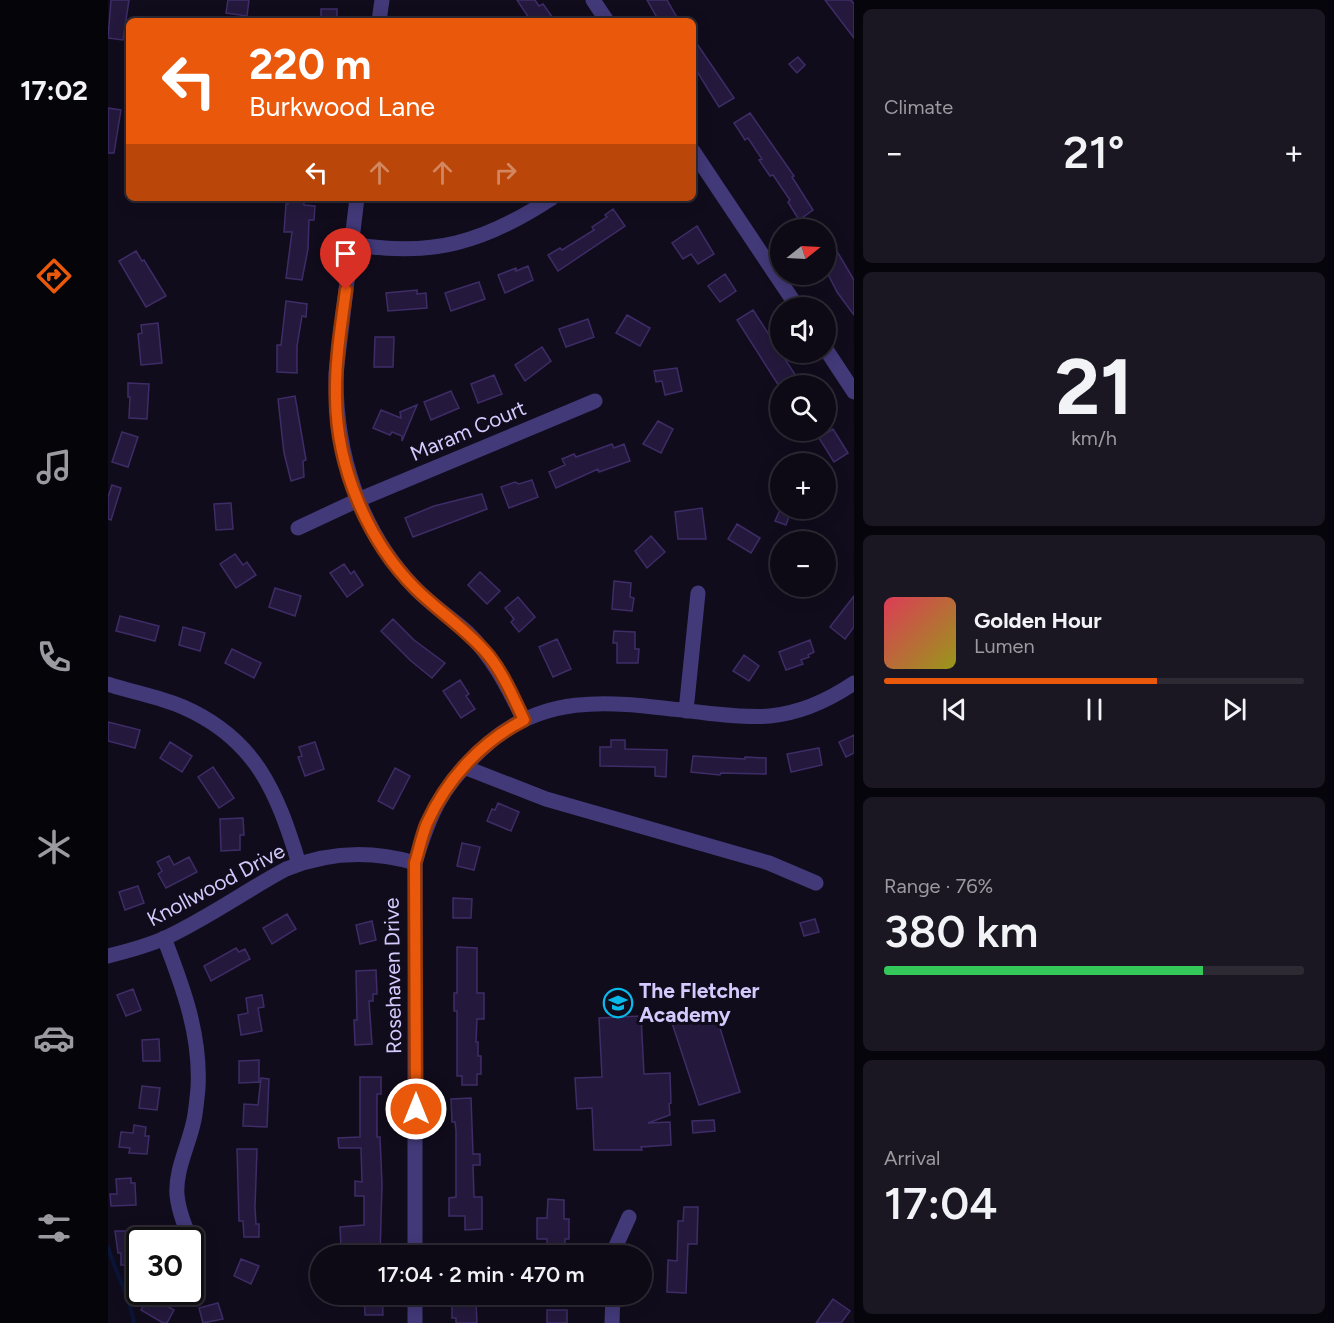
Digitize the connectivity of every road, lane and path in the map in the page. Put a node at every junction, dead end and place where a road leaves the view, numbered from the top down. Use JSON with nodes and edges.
{"nodes":[{"id":1,"x":382,"y":0,"type":"edge"},
{"id":2,"x":593,"y":0,"type":"edge"},
{"id":3,"x":379,"y":18,"type":"edge"},
{"id":4,"x":605,"y":18,"type":"edge"},
{"id":5,"x":696,"y":155,"type":"edge"},
{"id":6,"x":357,"y":201,"type":"edge"},
{"id":7,"x":547,"y":201,"type":"edge"},
{"id":8,"x":352,"y":244,"type":"junction"},
{"id":9,"x":791,"y":297,"type":"edge"},
{"id":10,"x":835,"y":363,"type":"edge"},
{"id":11,"x":854,"y":392,"type":"edge"},
{"id":12,"x":595,"y":400,"type":"dead end"},
{"id":13,"x":358,"y":500,"type":"junction"},
{"id":14,"x":298,"y":528,"type":"dead end"},
{"id":15,"x":698,"y":593,"type":"dead end"},
{"id":16,"x":854,"y":683,"type":"edge"},
{"id":17,"x":108,"y":684,"type":"edge"},
{"id":18,"x":686,"y":711,"type":"junction"},
{"id":19,"x":524,"y":720,"type":"junction"},
{"id":20,"x":464,"y":767,"type":"junction"},
{"id":21,"x":415,"y":863,"type":"junction"},
{"id":22,"x":299,"y":864,"type":"junction"},
{"id":23,"x":816,"y":883,"type":"dead end"},
{"id":24,"x":164,"y":938,"type":"junction"},
{"id":25,"x":108,"y":956,"type":"edge"},
{"id":26,"x":629,"y":1217,"type":"dead end"},
{"id":27,"x":186,"y":1227,"type":"edge"},
{"id":28,"x":416,"y":1245,"type":"edge"},
{"id":29,"x":616,"y":1245,"type":"edge"},
{"id":30,"x":415,"y":1305,"type":"edge"},
{"id":31,"x":613,"y":1305,"type":"edge"},
{"id":32,"x":415,"y":1323,"type":"edge"},
{"id":33,"x":612,"y":1323,"type":"edge"}],
"edges":[{"from":1,"to":3,"type":"street"},
{"from":2,"to":4,"type":"street"},
{"from":5,"to":9,"type":"street"},
{"from":6,"to":8,"type":"street"},
{"from":7,"to":8,"type":"street"},
{"from":8,"to":13,"type":"street"},
{"from":10,"to":11,"type":"street"},
{"from":12,"to":13,"type":"street","name":"Maram Court"},
{"from":13,"to":14,"type":"street","name":"Maram Court"},
{"from":13,"to":19,"type":"street"},
{"from":15,"to":18,"type":"street"},
{"from":16,"to":18,"type":"street","name":"Rosehaven Drive"},
{"from":17,"to":22,"type":"street"},
{"from":18,"to":19,"type":"street","name":"Rosehaven Drive"},
{"from":19,"to":20,"type":"street","name":"Rosehaven Drive"},
{"from":20,"to":21,"type":"street","name":"Rosehaven Drive"},
{"from":20,"to":23,"type":"street"},
{"from":21,"to":22,"type":"street","name":"Knollwood Drive"},
{"from":21,"to":28,"type":"street","name":"Rosehaven Drive"},
{"from":22,"to":24,"type":"street","name":"Knollwood Drive"},
{"from":24,"to":25,"type":"street","name":"Knollwood Drive"},
{"from":24,"to":27,"type":"street"},
{"from":26,"to":29,"type":"street"},
{"from":30,"to":32,"type":"street"},
{"from":31,"to":33,"type":"street"}]}
